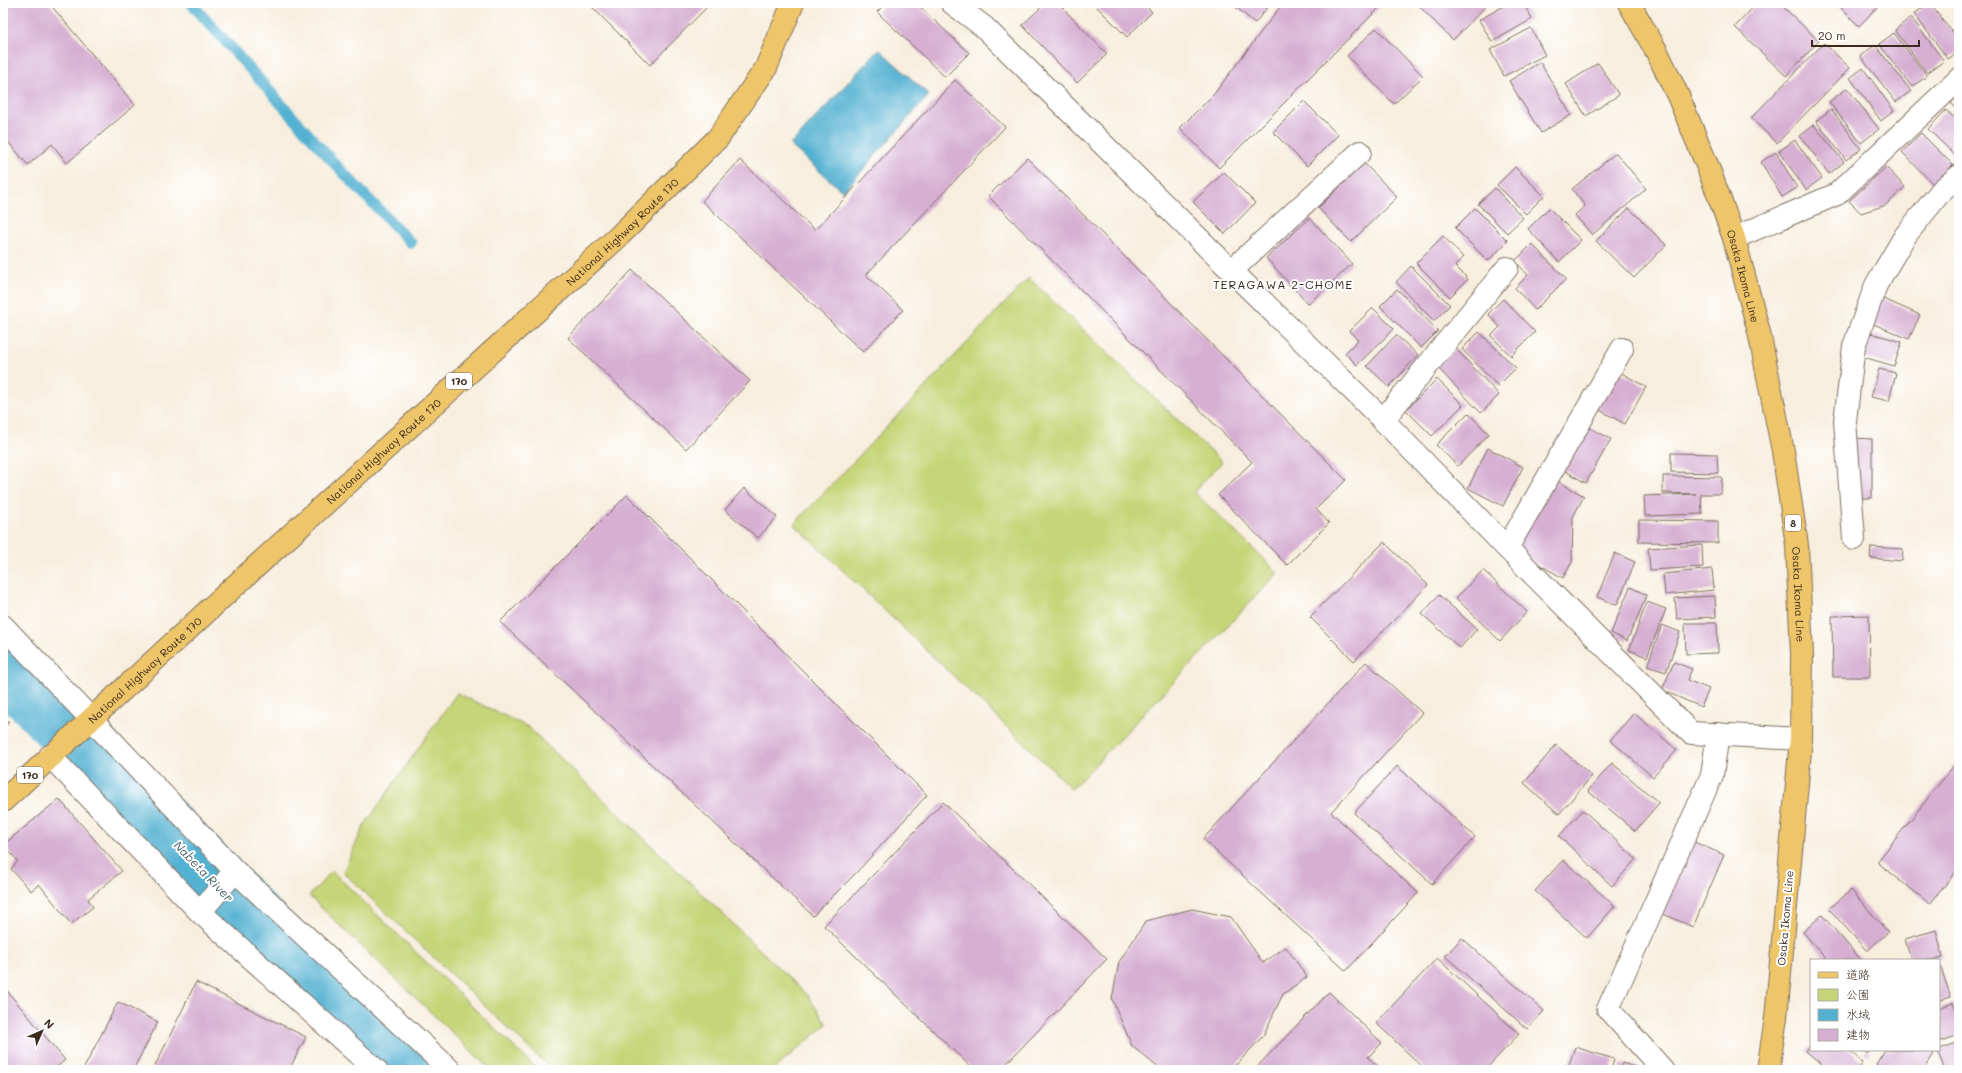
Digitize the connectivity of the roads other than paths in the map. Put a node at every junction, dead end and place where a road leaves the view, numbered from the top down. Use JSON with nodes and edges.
{"nodes":[{"id":1,"x":792,"y":3,"type":"edge"},
{"id":2,"x":952,"y":3,"type":"edge"},
{"id":3,"x":1629,"y":3,"type":"edge"},
{"id":4,"x":1959,"y":79,"type":"edge"},
{"id":5,"x":1360,"y":152,"type":"dead end"},
{"id":6,"x":1959,"y":176,"type":"edge"},
{"id":7,"x":1734,"y":238,"type":"junction"},
{"id":8,"x":1507,"y":268,"type":"dead end"},
{"id":9,"x":1232,"y":270,"type":"junction"},
{"id":10,"x":1622,"y":349,"type":"dead end"},
{"id":11,"x":1383,"y":420,"type":"junction"},
{"id":12,"x":1854,"y":539,"type":"dead end"},
{"id":13,"x":1507,"y":548,"type":"junction"},
{"id":14,"x":3,"y":626,"type":"edge"},
{"id":15,"x":87,"y":723,"type":"junction"},
{"id":16,"x":1718,"y":734,"type":"junction"},
{"id":17,"x":1801,"y":739,"type":"junction"},
{"id":18,"x":53,"y":753,"type":"junction"},
{"id":19,"x":3,"y":801,"type":"edge"},
{"id":20,"x":230,"y":876,"type":"junction"},
{"id":21,"x":205,"y":906,"type":"junction"},
{"id":22,"x":376,"y":1070,"type":"edge"},
{"id":23,"x":450,"y":1070,"type":"edge"},
{"id":24,"x":1663,"y":1070,"type":"edge"},
{"id":25,"x":1768,"y":1070,"type":"edge"}],
"edges":[{"from":1,"to":15,"type":"main road","name":"National Highway Route 170","number":"170"},
{"from":2,"to":9,"type":"street"},
{"from":3,"to":7,"type":"main road","name":"Osaka Ikoma Line","number":"8"},
{"from":4,"to":7,"type":"street"},
{"from":5,"to":9,"type":"street"},
{"from":6,"to":12,"type":"street"},
{"from":7,"to":17,"type":"main road","name":"Osaka Ikoma Line","number":"8"},
{"from":8,"to":11,"type":"street"},
{"from":9,"to":11,"type":"street"},
{"from":10,"to":13,"type":"street"},
{"from":11,"to":13,"type":"street"},
{"from":13,"to":16,"type":"street"},
{"from":14,"to":15,"type":"street"},
{"from":15,"to":18,"type":"main road","name":"National Highway Route 170","number":"170"},
{"from":15,"to":20,"type":"street"},
{"from":16,"to":17,"type":"street"},
{"from":16,"to":24,"type":"street"},
{"from":17,"to":25,"type":"main road","name":"Osaka Ikoma Line","number":"8"},
{"from":18,"to":19,"type":"main road","name":"National Highway Route 170","number":"170"},
{"from":18,"to":21,"type":"street"},
{"from":20,"to":21,"type":"street"},
{"from":20,"to":23,"type":"street"},
{"from":21,"to":22,"type":"street"}]}
